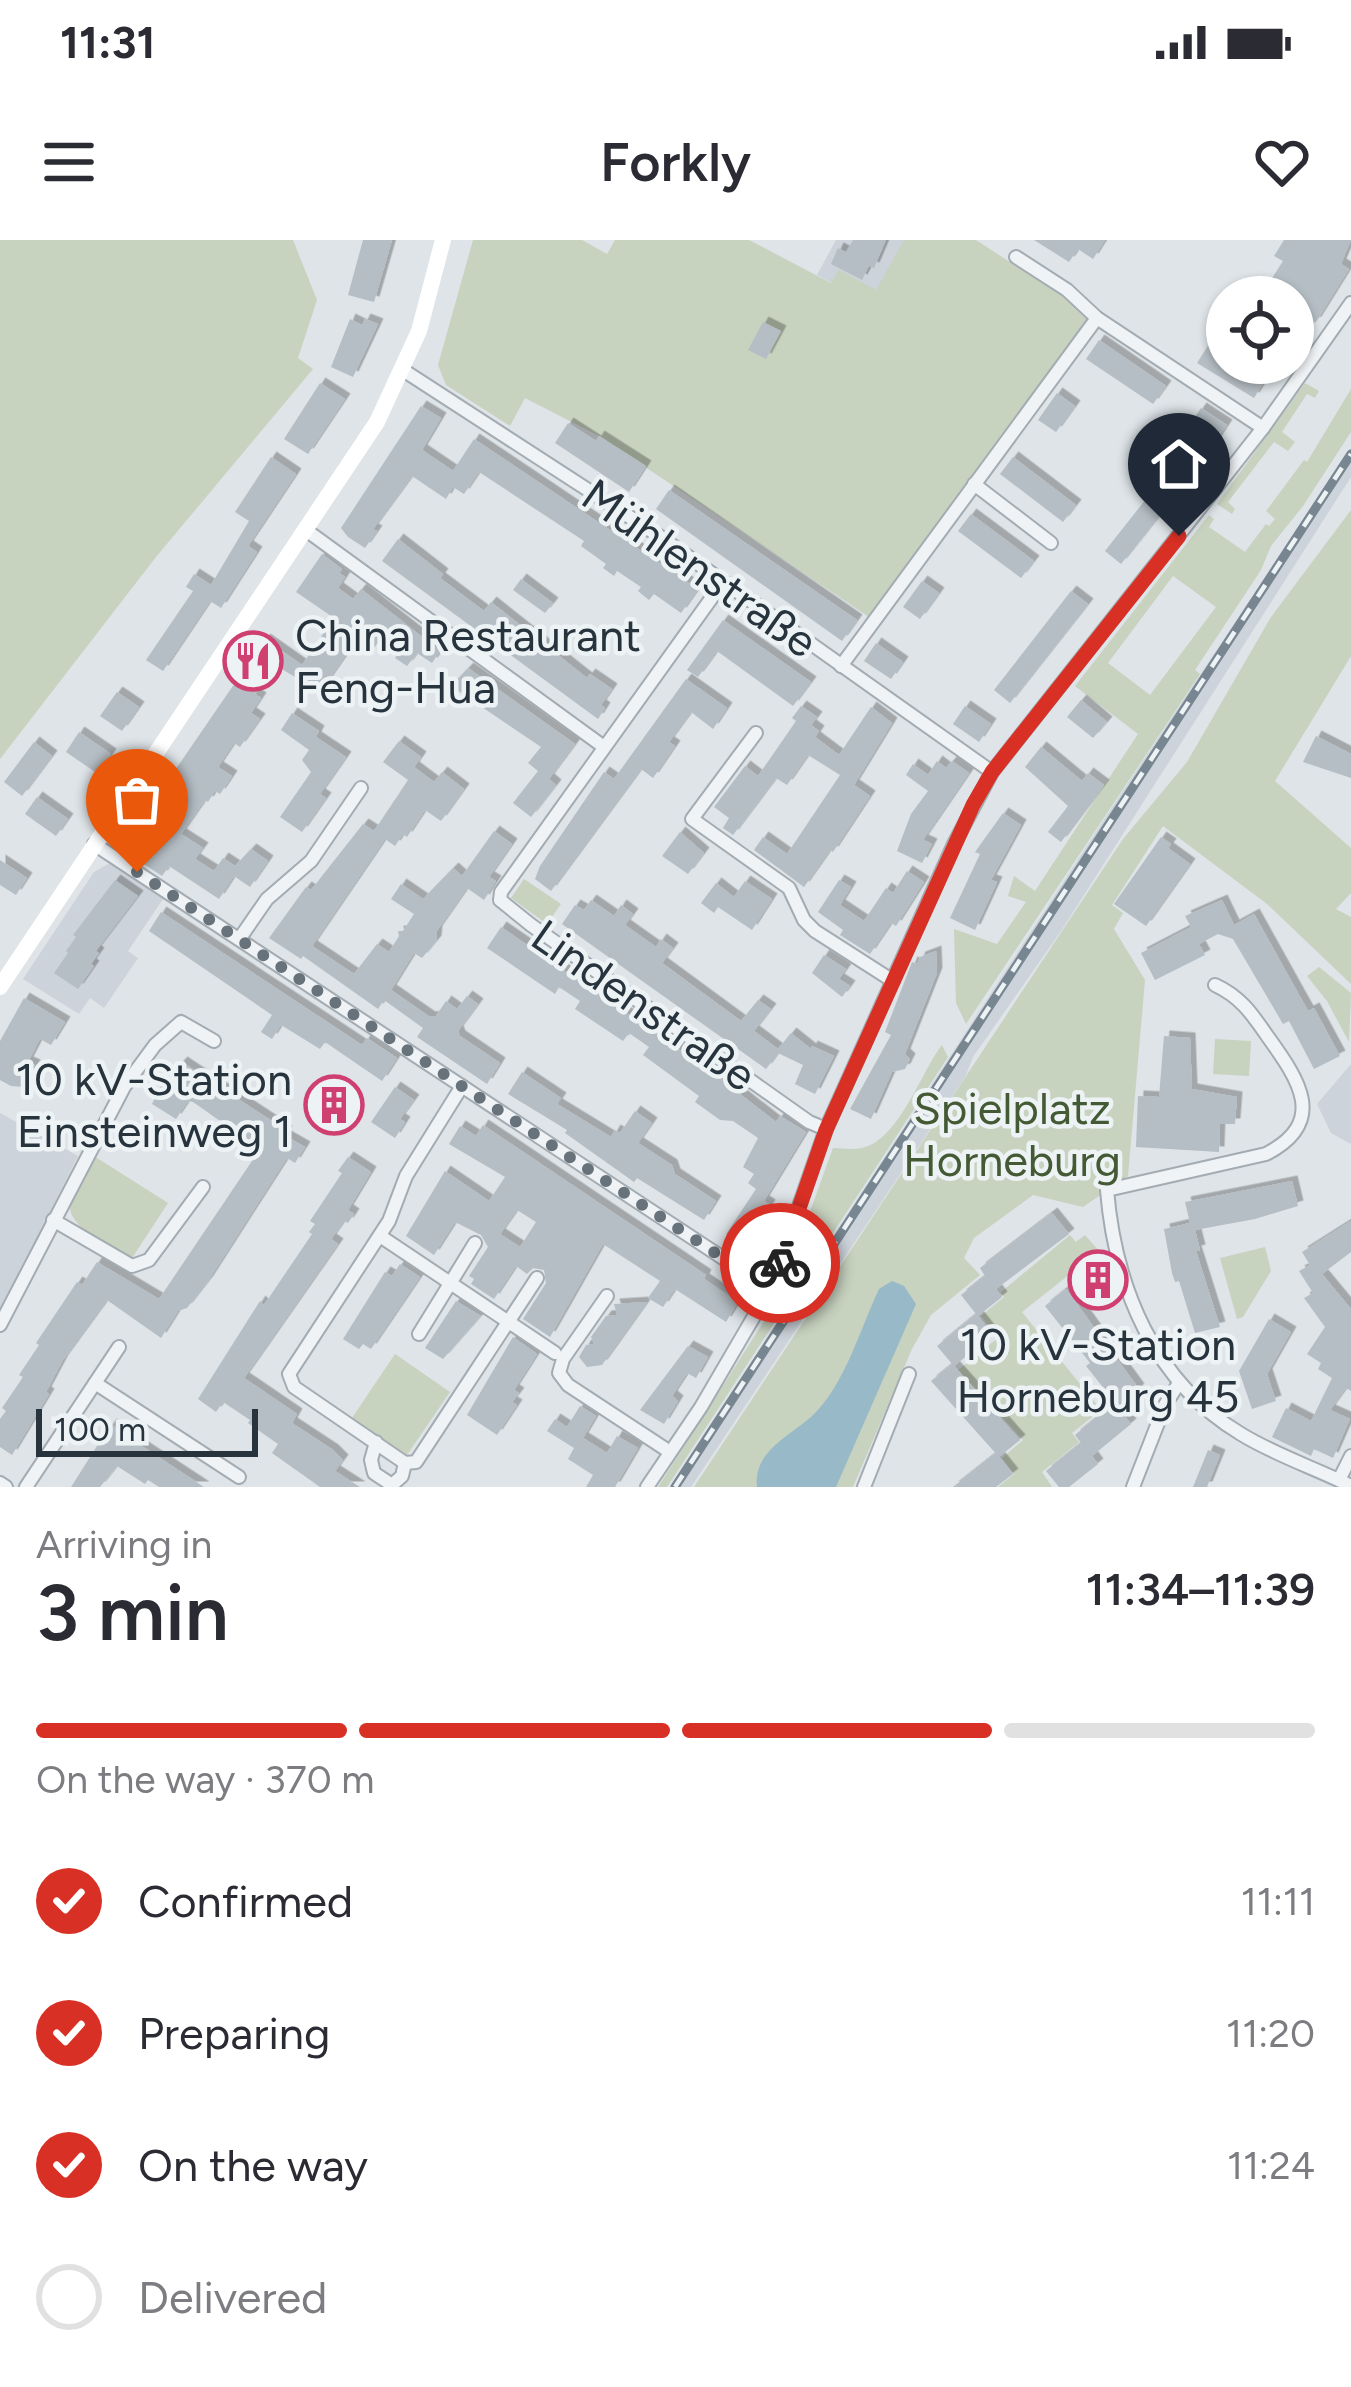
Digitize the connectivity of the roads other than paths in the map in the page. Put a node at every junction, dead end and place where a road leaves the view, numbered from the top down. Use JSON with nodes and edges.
{"nodes":[{"id":1,"x":443,"y":240,"type":"edge"},
{"id":2,"x":1016,"y":257,"type":"dead end"},
{"id":3,"x":1351,"y":303,"type":"edge"},
{"id":4,"x":1097,"y":318,"type":"junction"},
{"id":5,"x":403,"y":370,"type":"junction"},
{"id":6,"x":1264,"y":428,"type":"junction"},
{"id":7,"x":974,"y":484,"type":"junction"},
{"id":8,"x":306,"y":530,"type":"junction"},
{"id":9,"x":1051,"y":543,"type":"dead end"},
{"id":10,"x":723,"y":582,"type":"junction"},
{"id":11,"x":841,"y":666,"type":"junction"},
{"id":12,"x":756,"y":733,"type":"dead end"},
{"id":13,"x":604,"y":747,"type":"junction"},
{"id":14,"x":992,"y":772,"type":"junction"},
{"id":15,"x":361,"y":788,"type":"dead end"},
{"id":16,"x":94,"y":844,"type":"junction"},
{"id":17,"x":240,"y":938,"type":"junction"},
{"id":18,"x":893,"y":981,"type":"junction"},
{"id":19,"x":1215,"y":985,"type":"dead end"},
{"id":20,"x":0,"y":987,"type":"edge"},
{"id":21,"x":214,"y":1041,"type":"dead end"},
{"id":22,"x":462,"y":1087,"type":"junction"},
{"id":23,"x":826,"y":1130,"type":"junction"},
{"id":24,"x":203,"y":1187,"type":"dead end"},
{"id":25,"x":53,"y":1220,"type":"junction"},
{"id":26,"x":380,"y":1236,"type":"junction"},
{"id":27,"x":476,"y":1243,"type":"dead end"},
{"id":28,"x":537,"y":1278,"type":"dead end"},
{"id":29,"x":450,"y":1282,"type":"junction"},
{"id":30,"x":770,"y":1289,"type":"junction"},
{"id":31,"x":608,"y":1296,"type":"dead end"},
{"id":32,"x":508,"y":1322,"type":"junction"},
{"id":33,"x":0,"y":1325,"type":"edge"},
{"id":34,"x":419,"y":1334,"type":"dead end"},
{"id":35,"x":118,"y":1347,"type":"dead end"},
{"id":36,"x":555,"y":1353,"type":"dead end"},
{"id":37,"x":909,"y":1374,"type":"dead end"},
{"id":38,"x":95,"y":1383,"type":"junction"},
{"id":39,"x":1179,"y":1383,"type":"junction"},
{"id":40,"x":376,"y":1442,"type":"junction"},
{"id":41,"x":670,"y":1452,"type":"junction"},
{"id":42,"x":1351,"y":1456,"type":"edge"},
{"id":43,"x":405,"y":1463,"type":"junction"},
{"id":44,"x":239,"y":1478,"type":"dead end"},
{"id":45,"x":1345,"y":1483,"type":"edge"},
{"id":46,"x":26,"y":1487,"type":"edge"},
{"id":47,"x":647,"y":1487,"type":"edge"},
{"id":48,"x":864,"y":1487,"type":"edge"},
{"id":49,"x":1133,"y":1487,"type":"edge"}],
"edges":[{"from":1,"to":5,"type":"main road"},
{"from":2,"to":4,"type":"street"},
{"from":3,"to":6,"type":"street"},
{"from":4,"to":6,"type":"street"},
{"from":4,"to":7,"type":"street"},
{"from":5,"to":8,"type":"main road"},
{"from":5,"to":10,"type":"street","name":"Mühlenstraße"},
{"from":6,"to":14,"type":"street"},
{"from":7,"to":9,"type":"street"},
{"from":7,"to":11,"type":"street"},
{"from":8,"to":13,"type":"street"},
{"from":8,"to":16,"type":"main road"},
{"from":10,"to":11,"type":"street","name":"Mühlenstraße"},
{"from":10,"to":13,"type":"street","name":"Lindenstraße"},
{"from":11,"to":14,"type":"street","name":"Mühlenstraße"},
{"from":12,"to":18,"type":"street"},
{"from":13,"to":23,"type":"street","name":"Lindenstraße"},
{"from":14,"to":18,"type":"street"},
{"from":15,"to":17,"type":"street"},
{"from":16,"to":17,"type":"street"},
{"from":16,"to":20,"type":"main road"},
{"from":17,"to":22,"type":"street"},
{"from":18,"to":23,"type":"street"},
{"from":19,"to":39,"type":"street"},
{"from":21,"to":25,"type":"street"},
{"from":22,"to":26,"type":"street"},
{"from":22,"to":30,"type":"street"},
{"from":23,"to":30,"type":"street"},
{"from":24,"to":25,"type":"street"},
{"from":25,"to":33,"type":"street"},
{"from":26,"to":29,"type":"street"},
{"from":26,"to":40,"type":"street"},
{"from":27,"to":29,"type":"street"},
{"from":28,"to":32,"type":"street"},
{"from":29,"to":32,"type":"street"},
{"from":29,"to":34,"type":"street"},
{"from":30,"to":41,"type":"street"},
{"from":31,"to":41,"type":"street"},
{"from":32,"to":36,"type":"street"},
{"from":32,"to":43,"type":"street"},
{"from":35,"to":38,"type":"street"},
{"from":37,"to":48,"type":"street"},
{"from":38,"to":44,"type":"street"},
{"from":38,"to":46,"type":"street"},
{"from":39,"to":45,"type":"street"},
{"from":39,"to":49,"type":"street"},
{"from":40,"to":43,"type":"street"},
{"from":40,"to":43,"type":"street"},
{"from":41,"to":47,"type":"street"},
{"from":42,"to":45,"type":"street"}]}
